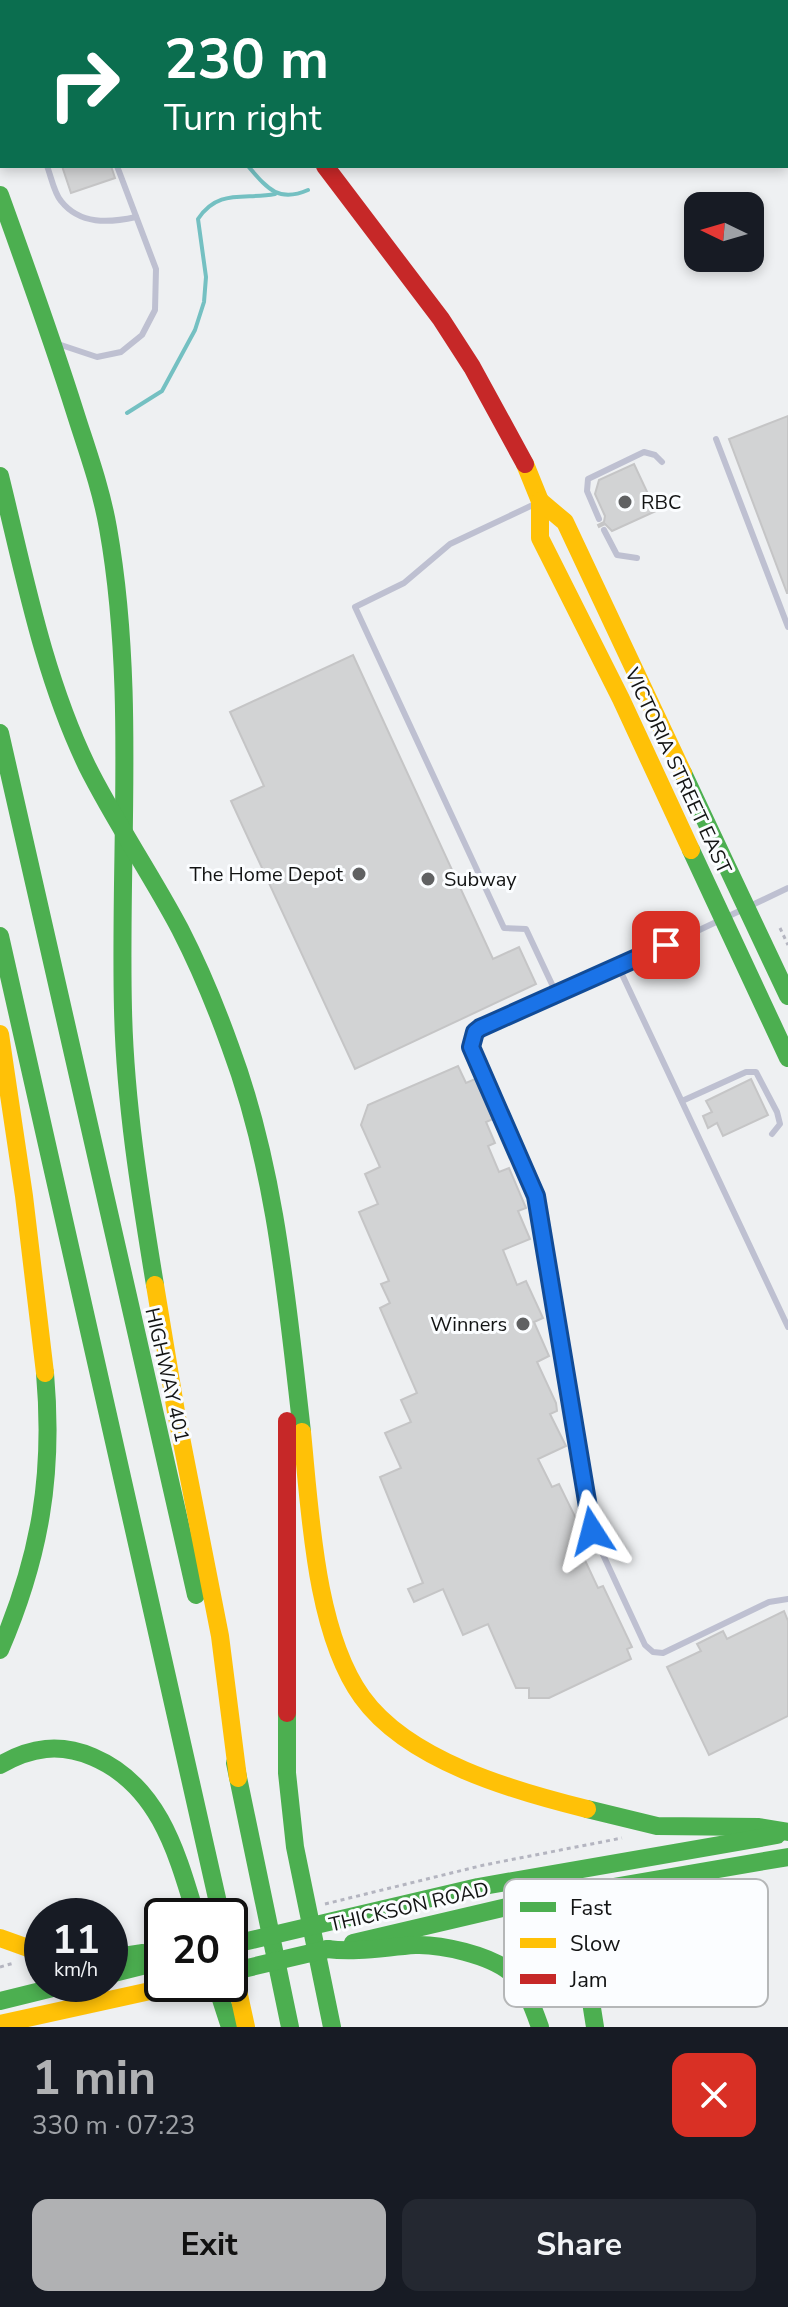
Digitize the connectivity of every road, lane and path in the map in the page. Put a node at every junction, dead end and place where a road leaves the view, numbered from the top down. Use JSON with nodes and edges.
{"nodes":[{"id":1,"x":48,"y":168,"type":"edge"},
{"id":2,"x":118,"y":168,"type":"edge"},
{"id":3,"x":327,"y":168,"type":"edge"},
{"id":4,"x":0,"y":195,"type":"edge"},
{"id":5,"x":136,"y":217,"type":"junction"},
{"id":6,"x":53,"y":342,"type":"junction"},
{"id":7,"x":716,"y":439,"type":"dead end"},
{"id":8,"x":662,"y":462,"type":"dead end"},
{"id":9,"x":0,"y":476,"type":"edge"},
{"id":10,"x":540,"y":501,"type":"junction"},
{"id":11,"x":599,"y":519,"type":"dead end"},
{"id":12,"x":604,"y":530,"type":"dead end"},
{"id":13,"x":637,"y":558,"type":"dead end"},
{"id":14,"x":788,"y":627,"type":"edge"},
{"id":15,"x":0,"y":733,"type":"edge"},
{"id":16,"x":788,"y":888,"type":"edge"},
{"id":17,"x":745,"y":906,"type":"junction"},
{"id":18,"x":722,"y":918,"type":"junction"},
{"id":19,"x":780,"y":928,"type":"dead end"},
{"id":20,"x":0,"y":936,"type":"edge"},
{"id":21,"x":788,"y":945,"type":"edge"},
{"id":22,"x":619,"y":968,"type":"junction"},
{"id":23,"x":557,"y":995,"type":"junction"},
{"id":24,"x":788,"y":996,"type":"edge"},
{"id":25,"x":0,"y":1034,"type":"edge"},
{"id":26,"x":788,"y":1058,"type":"edge"},
{"id":27,"x":682,"y":1101,"type":"junction"},
{"id":28,"x":772,"y":1134,"type":"dead end"},
{"id":29,"x":288,"y":1307,"type":"junction"},
{"id":30,"x":788,"y":1327,"type":"edge"},
{"id":31,"x":788,"y":1599,"type":"edge"},
{"id":32,"x":0,"y":1650,"type":"edge"},
{"id":33,"x":0,"y":1765,"type":"edge"},
{"id":34,"x":238,"y":1778,"type":"junction"},
{"id":35,"x":788,"y":1832,"type":"edge"},
{"id":36,"x":624,"y":1838,"type":"dead end"},
{"id":37,"x":788,"y":1857,"type":"edge"},
{"id":38,"x":567,"y":1873,"type":"junction"},
{"id":39,"x":529,"y":1879,"type":"edge"},
{"id":40,"x":569,"y":1879,"type":"edge"},
{"id":41,"x":664,"y":1879,"type":"edge"},
{"id":42,"x":504,"y":1883,"type":"edge"},
{"id":43,"x":191,"y":1898,"type":"edge"},
{"id":44,"x":217,"y":1898,"type":"edge"},
{"id":45,"x":504,"y":1908,"type":"edge"},
{"id":46,"x":326,"y":1912,"type":"junction"},
{"id":47,"x":0,"y":1938,"type":"edge"},
{"id":48,"x":248,"y":1939,"type":"edge"},
{"id":49,"x":24,"y":1947,"type":"edge"},
{"id":50,"x":327,"y":1949,"type":"junction"},
{"id":51,"x":248,"y":1968,"type":"edge"},
{"id":52,"x":504,"y":1970,"type":"edge"},
{"id":53,"x":144,"y":1992,"type":"edge"},
{"id":54,"x":24,"y":1995,"type":"edge"},
{"id":55,"x":0,"y":2001,"type":"edge"},
{"id":56,"x":222,"y":2002,"type":"edge"},
{"id":57,"x":241,"y":2002,"type":"edge"},
{"id":58,"x":533,"y":2007,"type":"edge"},
{"id":59,"x":592,"y":2007,"type":"edge"},
{"id":60,"x":0,"y":2024,"type":"edge"},
{"id":61,"x":230,"y":2027,"type":"edge"},
{"id":62,"x":246,"y":2027,"type":"edge"},
{"id":63,"x":290,"y":2027,"type":"edge"},
{"id":64,"x":332,"y":2027,"type":"edge"},
{"id":65,"x":540,"y":2027,"type":"edge"},
{"id":66,"x":595,"y":2027,"type":"edge"}],
"edges":[{"from":1,"to":5,"type":"lane"},
{"from":2,"to":5,"type":"lane"},
{"from":3,"to":10,"type":"main road","name":"VICTORIA STREET EAST"},
{"from":4,"to":6,"type":"main road"},
{"from":5,"to":6,"type":"lane"},
{"from":6,"to":34,"type":"main road"},
{"from":7,"to":14,"type":"lane"},
{"from":8,"to":11,"type":"lane"},
{"from":9,"to":29,"type":"main road"},
{"from":10,"to":17,"type":"main road","name":"VICTORIA STREET EAST"},
{"from":10,"to":18,"type":"main road","name":"VICTORIA STREET EAST"},
{"from":10,"to":23,"type":"lane"},
{"from":12,"to":13,"type":"lane"},
{"from":15,"to":34,"type":"main road","name":"HIGHWAY 401"},
{"from":16,"to":17,"type":"lane"},
{"from":17,"to":18,"type":"lane"},
{"from":17,"to":24,"type":"main road","name":"VICTORIA STREET EAST"},
{"from":18,"to":22,"type":"lane"},
{"from":18,"to":26,"type":"main road","name":"VICTORIA STREET EAST"},
{"from":19,"to":21,"type":"path"},
{"from":20,"to":44,"type":"main road"},
{"from":22,"to":23,"type":"lane"},
{"from":22,"to":27,"type":"lane"},
{"from":23,"to":31,"type":"lane"},
{"from":25,"to":32,"type":"main road"},
{"from":27,"to":28,"type":"lane"},
{"from":27,"to":30,"type":"lane"},
{"from":29,"to":35,"type":"main road"},
{"from":29,"to":64,"type":"main road"},
{"from":33,"to":43,"type":"main road"},
{"from":34,"to":63,"type":"main road","name":"HIGHWAY 401"},
{"from":35,"to":38,"type":"main road","name":"THICKSON ROAD"},
{"from":36,"to":46,"type":"path"},
{"from":37,"to":41,"type":"main road","name":"THICKSON ROAD"},
{"from":38,"to":39,"type":"main road","name":"THICKSON ROAD"},
{"from":38,"to":40,"type":"main road"},
{"from":42,"to":46,"type":"main road","name":"THICKSON ROAD"},
{"from":45,"to":50,"type":"main road","name":"THICKSON ROAD"},
{"from":46,"to":48,"type":"main road","name":"THICKSON ROAD"},
{"from":47,"to":49,"type":"main road"},
{"from":50,"to":51,"type":"main road","name":"THICKSON ROAD"},
{"from":50,"to":52,"type":"main road"},
{"from":53,"to":60,"type":"main road"},
{"from":54,"to":55,"type":"main road"},
{"from":56,"to":61,"type":"main road"},
{"from":57,"to":62,"type":"main road"},
{"from":58,"to":65,"type":"main road"},
{"from":59,"to":66,"type":"main road"}]}
